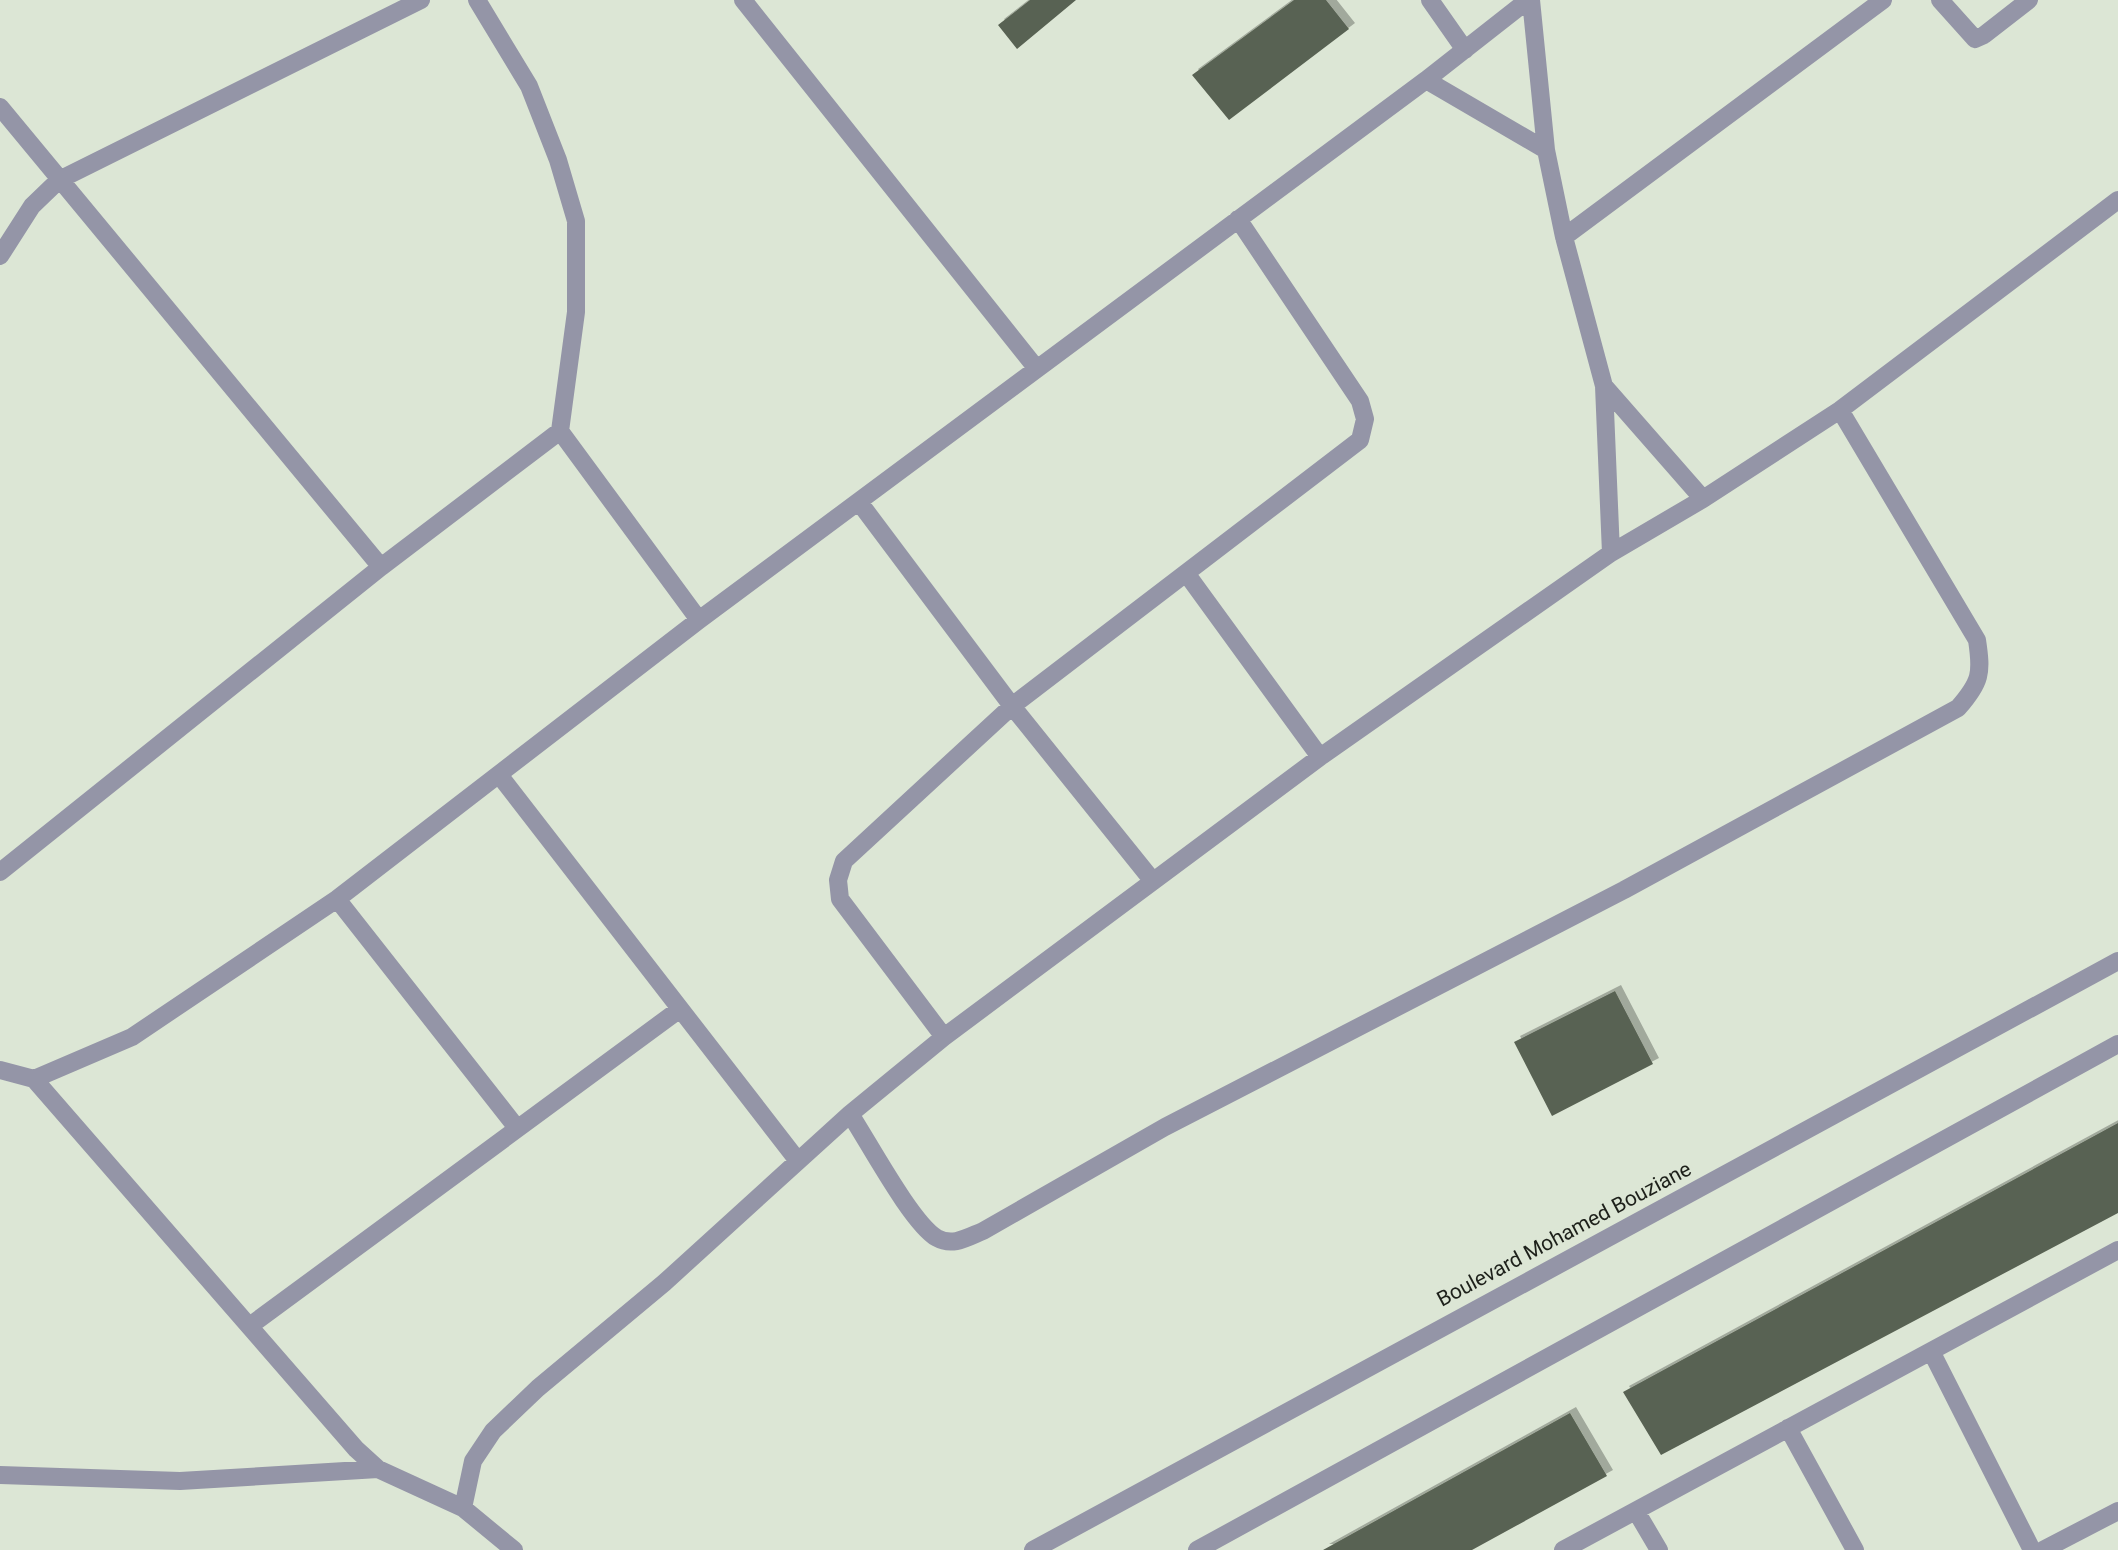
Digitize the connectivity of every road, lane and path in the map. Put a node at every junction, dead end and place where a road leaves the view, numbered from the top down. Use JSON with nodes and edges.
{"nodes":[{"id":1,"x":421,"y":0,"type":"edge"},
{"id":2,"x":477,"y":0,"type":"edge"},
{"id":3,"x":743,"y":0,"type":"edge"},
{"id":4,"x":1430,"y":0,"type":"edge"},
{"id":5,"x":1530,"y":0,"type":"edge"},
{"id":6,"x":1883,"y":0,"type":"edge"},
{"id":7,"x":1940,"y":0,"type":"edge"},
{"id":8,"x":2029,"y":0,"type":"edge"},
{"id":9,"x":1465,"y":50,"type":"junction"},
{"id":10,"x":1426,"y":80,"type":"junction"},
{"id":11,"x":0,"y":107,"type":"edge"},
{"id":12,"x":1546,"y":150,"type":"junction"},
{"id":13,"x":59,"y":180,"type":"junction"},
{"id":14,"x":2118,"y":200,"type":"edge"},
{"id":15,"x":1238,"y":219,"type":"junction"},
{"id":16,"x":1564,"y":237,"type":"junction"},
{"id":17,"x":0,"y":256,"type":"edge"},
{"id":18,"x":1037,"y":369,"type":"junction"},
{"id":19,"x":1604,"y":386,"type":"junction"},
{"id":20,"x":1840,"y":410,"type":"junction"},
{"id":21,"x":559,"y":431,"type":"junction"},
{"id":22,"x":1703,"y":499,"type":"junction"},
{"id":23,"x":859,"y":502,"type":"junction"},
{"id":24,"x":1611,"y":553,"type":"junction"},
{"id":25,"x":381,"y":567,"type":"junction"},
{"id":26,"x":1186,"y":573,"type":"junction"},
{"id":27,"x":699,"y":620,"type":"junction"},
{"id":28,"x":1012,"y":706,"type":"junction"},
{"id":29,"x":1320,"y":757,"type":"junction"},
{"id":30,"x":500,"y":776,"type":"junction"},
{"id":31,"x":0,"y":872,"type":"edge"},
{"id":32,"x":1152,"y":880,"type":"junction"},
{"id":33,"x":337,"y":899,"type":"junction"},
{"id":34,"x":2118,"y":961,"type":"edge"},
{"id":35,"x":680,"y":1009,"type":"junction"},
{"id":36,"x":944,"y":1037,"type":"junction"},
{"id":37,"x":2118,"y":1044,"type":"edge"},
{"id":38,"x":0,"y":1070,"type":"edge"},
{"id":39,"x":34,"y":1079,"type":"junction"},
{"id":40,"x":850,"y":1114,"type":"junction"},
{"id":41,"x":517,"y":1128,"type":"junction"},
{"id":42,"x":797,"y":1161,"type":"junction"},
{"id":43,"x":2118,"y":1250,"type":"edge"},
{"id":44,"x":251,"y":1325,"type":"junction"},
{"id":45,"x":1931,"y":1351,"type":"junction"},
{"id":46,"x":1788,"y":1428,"type":"junction"},
{"id":47,"x":379,"y":1469,"type":"junction"},
{"id":48,"x":0,"y":1475,"type":"edge"},
{"id":49,"x":463,"y":1508,"type":"junction"},
{"id":50,"x":1636,"y":1511,"type":"junction"},
{"id":51,"x":2118,"y":1511,"type":"edge"},
{"id":52,"x":514,"y":1550,"type":"edge"},
{"id":53,"x":1033,"y":1550,"type":"edge"},
{"id":54,"x":1197,"y":1550,"type":"edge"},
{"id":55,"x":1563,"y":1550,"type":"edge"},
{"id":56,"x":1659,"y":1550,"type":"edge"},
{"id":57,"x":1855,"y":1550,"type":"edge"},
{"id":58,"x":2032,"y":1550,"type":"edge"},
{"id":59,"x":2043,"y":1550,"type":"edge"}],
"edges":[{"from":1,"to":13,"type":"street"},
{"from":2,"to":21,"type":"street"},
{"from":3,"to":18,"type":"street"},
{"from":4,"to":9,"type":"street"},
{"from":5,"to":9,"type":"street"},
{"from":5,"to":12,"type":"street"},
{"from":6,"to":16,"type":"street"},
{"from":7,"to":8,"type":"street"},
{"from":9,"to":10,"type":"street"},
{"from":10,"to":12,"type":"street"},
{"from":10,"to":15,"type":"street"},
{"from":11,"to":13,"type":"street"},
{"from":12,"to":16,"type":"street"},
{"from":13,"to":17,"type":"street"},
{"from":13,"to":25,"type":"street"},
{"from":14,"to":20,"type":"street"},
{"from":15,"to":18,"type":"street"},
{"from":15,"to":26,"type":"street"},
{"from":16,"to":19,"type":"street"},
{"from":18,"to":23,"type":"street"},
{"from":19,"to":22,"type":"street"},
{"from":19,"to":24,"type":"street"},
{"from":20,"to":22,"type":"street"},
{"from":20,"to":40,"type":"street"},
{"from":21,"to":25,"type":"street"},
{"from":21,"to":27,"type":"street"},
{"from":22,"to":24,"type":"street"},
{"from":23,"to":27,"type":"street"},
{"from":23,"to":28,"type":"street"},
{"from":24,"to":29,"type":"street"},
{"from":25,"to":31,"type":"street"},
{"from":26,"to":28,"type":"street"},
{"from":26,"to":29,"type":"street"},
{"from":27,"to":30,"type":"street"},
{"from":28,"to":32,"type":"street"},
{"from":28,"to":36,"type":"street"},
{"from":29,"to":32,"type":"street"},
{"from":30,"to":33,"type":"street"},
{"from":30,"to":35,"type":"street"},
{"from":32,"to":36,"type":"street"},
{"from":33,"to":39,"type":"street"},
{"from":33,"to":41,"type":"street"},
{"from":34,"to":53,"type":"street","name":"Boulevard Mohamed Bouziane"},
{"from":35,"to":41,"type":"street"},
{"from":35,"to":42,"type":"street"},
{"from":36,"to":40,"type":"street"},
{"from":37,"to":54,"type":"street"},
{"from":38,"to":39,"type":"street"},
{"from":39,"to":44,"type":"street"},
{"from":40,"to":42,"type":"street"},
{"from":41,"to":44,"type":"street"},
{"from":42,"to":49,"type":"street"},
{"from":43,"to":45,"type":"street"},
{"from":44,"to":47,"type":"street"},
{"from":45,"to":46,"type":"street"},
{"from":45,"to":58,"type":"street"},
{"from":46,"to":50,"type":"street"},
{"from":46,"to":57,"type":"street"},
{"from":47,"to":48,"type":"street"},
{"from":47,"to":49,"type":"street"},
{"from":49,"to":52,"type":"street"},
{"from":50,"to":55,"type":"street"},
{"from":50,"to":56,"type":"street"},
{"from":51,"to":59,"type":"street"}]}
